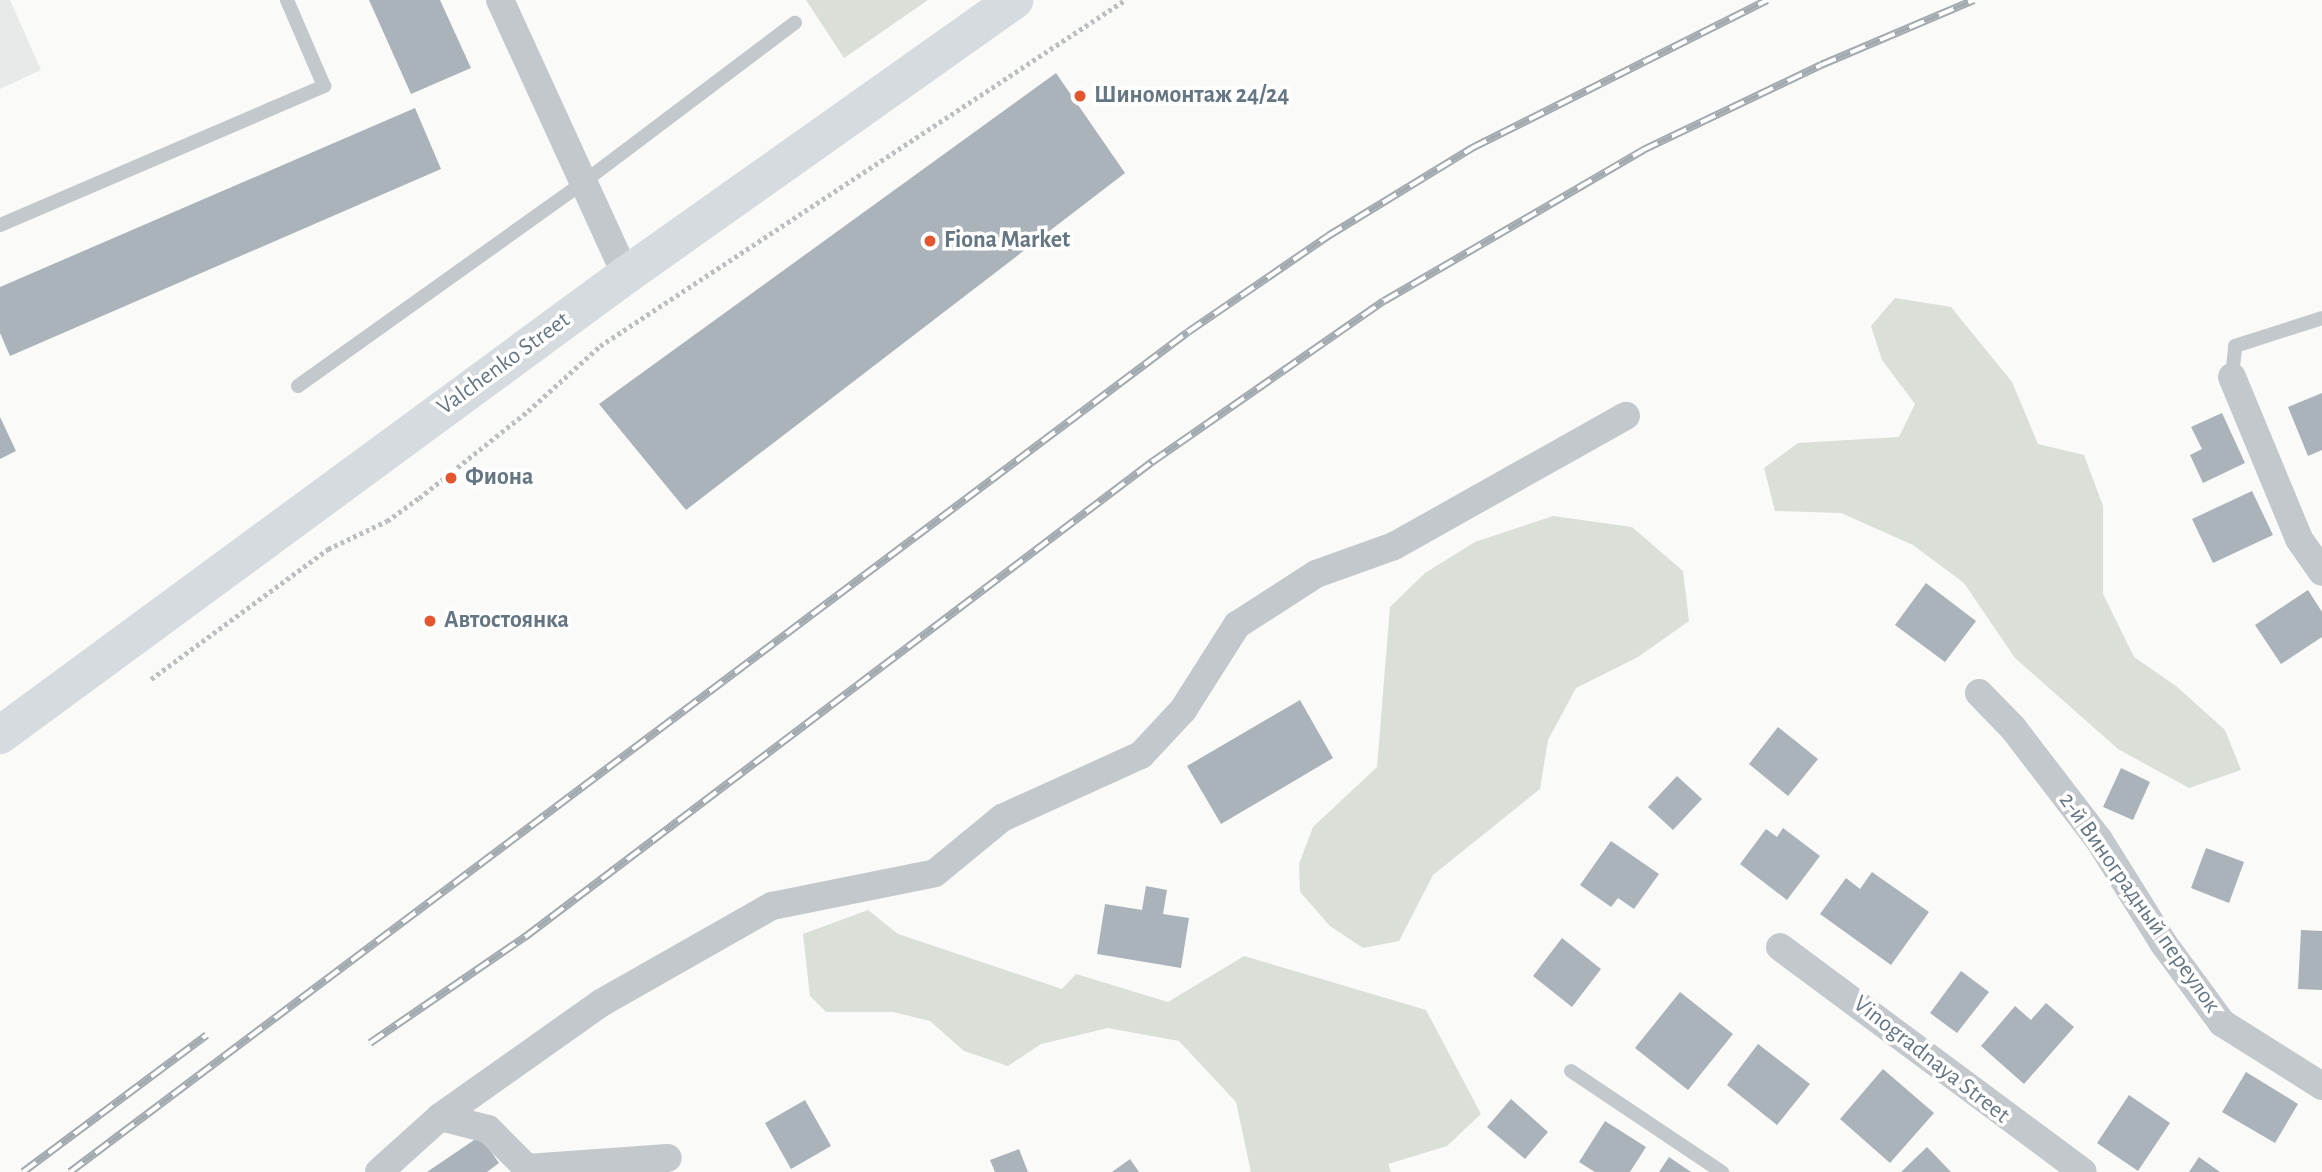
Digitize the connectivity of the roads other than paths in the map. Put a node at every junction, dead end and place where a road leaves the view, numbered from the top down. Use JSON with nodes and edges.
{"nodes":[{"id":1,"x":287,"y":0,"type":"edge"},
{"id":2,"x":500,"y":0,"type":"edge"},
{"id":3,"x":1014,"y":0,"type":"edge"},
{"id":4,"x":795,"y":23,"type":"dead end"},
{"id":5,"x":581,"y":184,"type":"junction"},
{"id":6,"x":0,"y":225,"type":"edge"},
{"id":7,"x":625,"y":275,"type":"junction"},
{"id":8,"x":2322,"y":317,"type":"edge"},
{"id":9,"x":2232,"y":377,"type":"joint"},
{"id":10,"x":298,"y":386,"type":"dead end"},
{"id":11,"x":1626,"y":416,"type":"dead end"},
{"id":12,"x":2322,"y":572,"type":"edge"},
{"id":13,"x":1979,"y":693,"type":"dead end"},
{"id":14,"x":0,"y":735,"type":"edge"},
{"id":15,"x":1780,"y":947,"type":"dead end"},
{"id":16,"x":1571,"y":1071,"type":"dead end"},
{"id":17,"x":2322,"y":1086,"type":"edge"},
{"id":18,"x":440,"y":1117,"type":"junction"},
{"id":19,"x":668,"y":1158,"type":"dead end"},
{"id":20,"x":379,"y":1172,"type":"edge"},
{"id":21,"x":1723,"y":1172,"type":"edge"},
{"id":22,"x":2083,"y":1172,"type":"edge"}],
"edges":[{"from":1,"to":6,"type":"lane"},
{"from":2,"to":5,"type":"street"},
{"from":3,"to":7,"type":"main road","name":"Valchenko Street"},
{"from":4,"to":5,"type":"lane"},
{"from":5,"to":7,"type":"street"},
{"from":5,"to":10,"type":"lane"},
{"from":7,"to":14,"type":"main road","name":"Valchenko Street"},
{"from":8,"to":9,"type":"lane"},
{"from":9,"to":12,"type":"street"},
{"from":11,"to":18,"type":"street"},
{"from":13,"to":17,"type":"street","name":"2-й Виноградный переулок"},
{"from":15,"to":22,"type":"street","name":"Vinogradnaya Street"},
{"from":16,"to":21,"type":"lane"},
{"from":18,"to":19,"type":"street"},
{"from":18,"to":20,"type":"street"}]}
